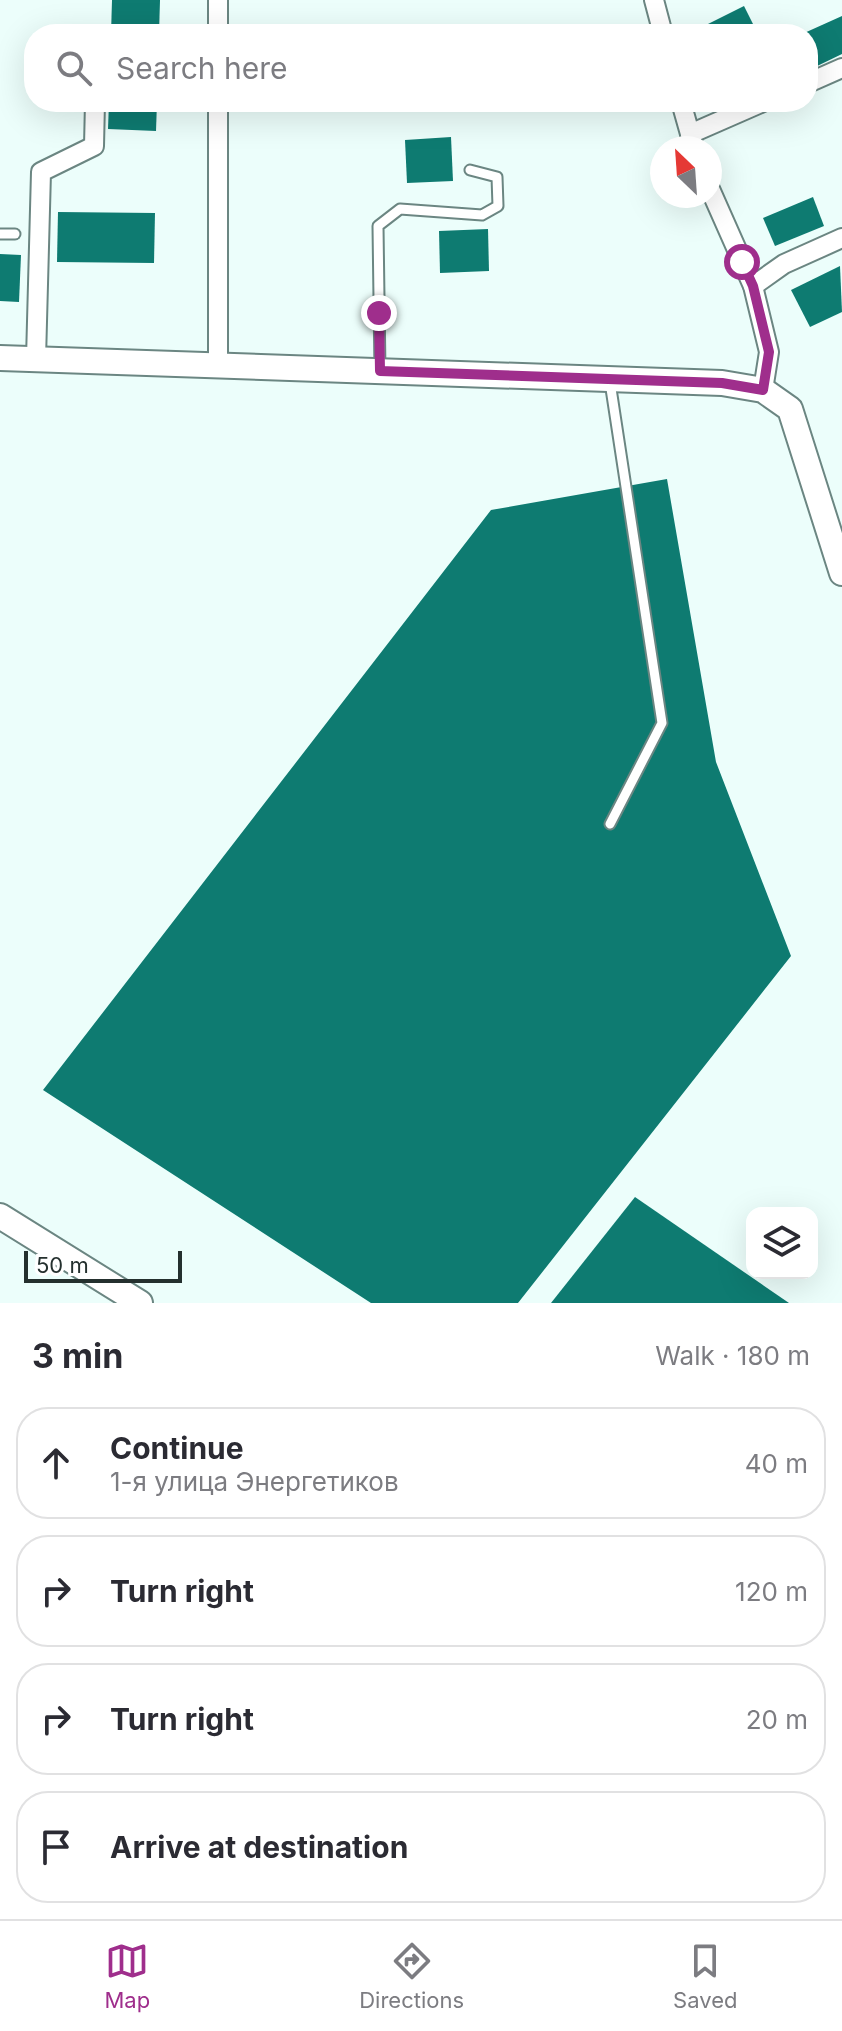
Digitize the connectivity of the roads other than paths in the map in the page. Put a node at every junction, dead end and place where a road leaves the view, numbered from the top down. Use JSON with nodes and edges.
{"nodes":[{"id":1,"x":218,"y":0,"type":"edge"},
{"id":2,"x":654,"y":0,"type":"edge"},
{"id":3,"x":218,"y":24,"type":"edge"},
{"id":4,"x":660,"y":24,"type":"edge"},
{"id":5,"x":842,"y":68,"type":"edge"},
{"id":6,"x":818,"y":79,"type":"edge"},
{"id":7,"x":95,"y":112,"type":"edge"},
{"id":8,"x":218,"y":112,"type":"edge"},
{"id":9,"x":684,"y":112,"type":"edge"},
{"id":10,"x":745,"y":112,"type":"edge"},
{"id":11,"x":691,"y":136,"type":"edge"},
{"id":12,"x":701,"y":136,"type":"edge"},
{"id":13,"x":470,"y":170,"type":"dead end"},
{"id":14,"x":718,"y":208,"type":"edge"},
{"id":15,"x":0,"y":234,"type":"edge"},
{"id":16,"x":15,"y":234,"type":"dead end"},
{"id":17,"x":842,"y":238,"type":"edge"},
{"id":18,"x":753,"y":286,"type":"junction"},
{"id":19,"x":0,"y":358,"type":"edge"},
{"id":20,"x":36,"y":359,"type":"junction"},
{"id":21,"x":218,"y":365,"type":"junction"},
{"id":22,"x":380,"y":371,"type":"junction"},
{"id":23,"x":609,"y":379,"type":"junction"},
{"id":24,"x":763,"y":390,"type":"junction"},
{"id":25,"x":842,"y":573,"type":"edge"},
{"id":26,"x":610,"y":824,"type":"dead end"},
{"id":27,"x":0,"y":1216,"type":"edge"},
{"id":28,"x":140,"y":1303,"type":"edge"}],
"edges":[{"from":1,"to":3,"type":"street"},
{"from":2,"to":4,"type":"street"},
{"from":5,"to":6,"type":"street"},
{"from":7,"to":20,"type":"street"},
{"from":8,"to":21,"type":"street"},
{"from":9,"to":11,"type":"street"},
{"from":10,"to":12,"type":"street"},
{"from":13,"to":22,"type":"lane"},
{"from":14,"to":18,"type":"street"},
{"from":15,"to":16,"type":"lane"},
{"from":17,"to":18,"type":"street"},
{"from":18,"to":24,"type":"street"},
{"from":19,"to":20,"type":"street"},
{"from":20,"to":21,"type":"street"},
{"from":21,"to":22,"type":"street"},
{"from":22,"to":23,"type":"street"},
{"from":23,"to":24,"type":"street"},
{"from":23,"to":26,"type":"lane"},
{"from":24,"to":25,"type":"street"},
{"from":27,"to":28,"type":"street"}]}
